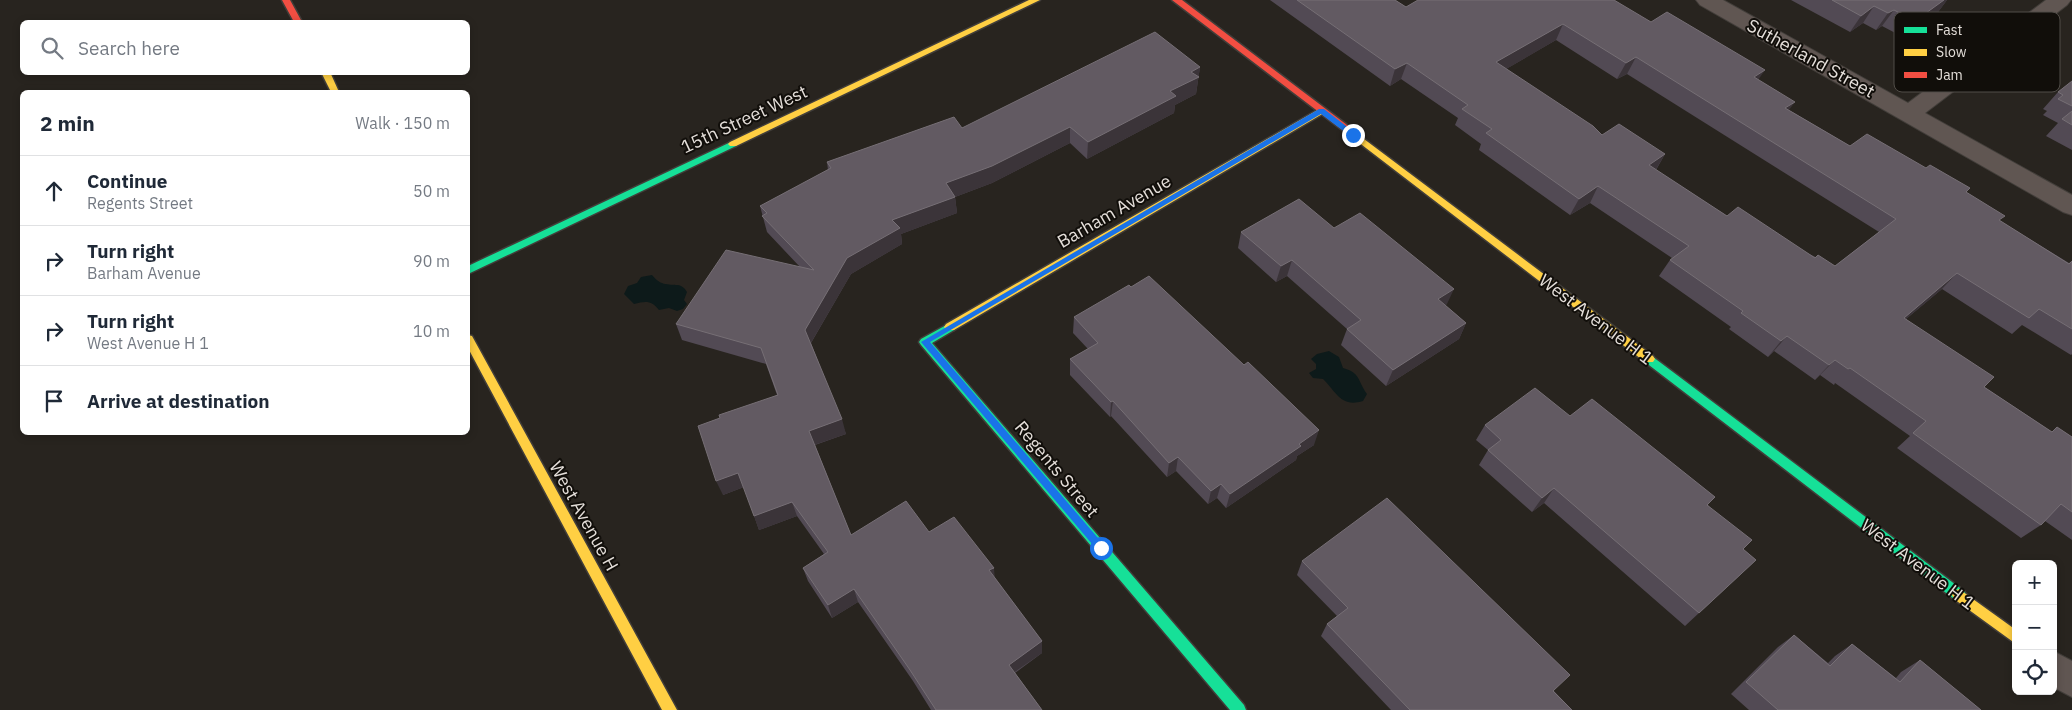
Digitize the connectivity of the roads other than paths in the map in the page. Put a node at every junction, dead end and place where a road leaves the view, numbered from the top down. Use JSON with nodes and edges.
{"nodes":[{"id":1,"x":286,"y":0,"type":"edge"},
{"id":2,"x":1036,"y":0,"type":"edge"},
{"id":3,"x":1176,"y":0,"type":"edge"},
{"id":4,"x":1707,"y":0,"type":"edge"},
{"id":5,"x":2060,"y":0,"type":"edge"},
{"id":6,"x":2044,"y":12,"type":"edge"},
{"id":7,"x":297,"y":20,"type":"edge"},
{"id":8,"x":326,"y":75,"type":"edge"},
{"id":9,"x":334,"y":90,"type":"edge"},
{"id":10,"x":1938,"y":92,"type":"edge"},
{"id":11,"x":1321,"y":111,"type":"junction"},
{"id":12,"x":1910,"y":113,"type":"junction"},
{"id":13,"x":2072,"y":206,"type":"edge"},
{"id":14,"x":470,"y":269,"type":"edge"},
{"id":15,"x":925,"y":342,"type":"joint"},
{"id":16,"x":470,"y":343,"type":"edge"},
{"id":17,"x":2012,"y":635,"type":"edge"},
{"id":18,"x":2057,"y":670,"type":"edge"},
{"id":19,"x":2072,"y":681,"type":"edge"},
{"id":20,"x":670,"y":710,"type":"edge"},
{"id":21,"x":1239,"y":710,"type":"edge"}],
"edges":[{"from":1,"to":7,"type":"street"},
{"from":2,"to":14,"type":"street","name":"15th Street West"},
{"from":3,"to":11,"type":"street","name":"West Avenue H 1"},
{"from":4,"to":12,"type":"street","name":"Sutherland Street"},
{"from":5,"to":6,"type":"street"},
{"from":8,"to":9,"type":"street"},
{"from":10,"to":12,"type":"street"},
{"from":11,"to":15,"type":"street","name":"Barham Avenue"},
{"from":11,"to":17,"type":"street","name":"West Avenue H 1"},
{"from":12,"to":13,"type":"street","name":"Sutherland Street"},
{"from":15,"to":21,"type":"street","name":"Regents Street"},
{"from":16,"to":20,"type":"street","name":"West Avenue H"},
{"from":18,"to":19,"type":"street"}]}
